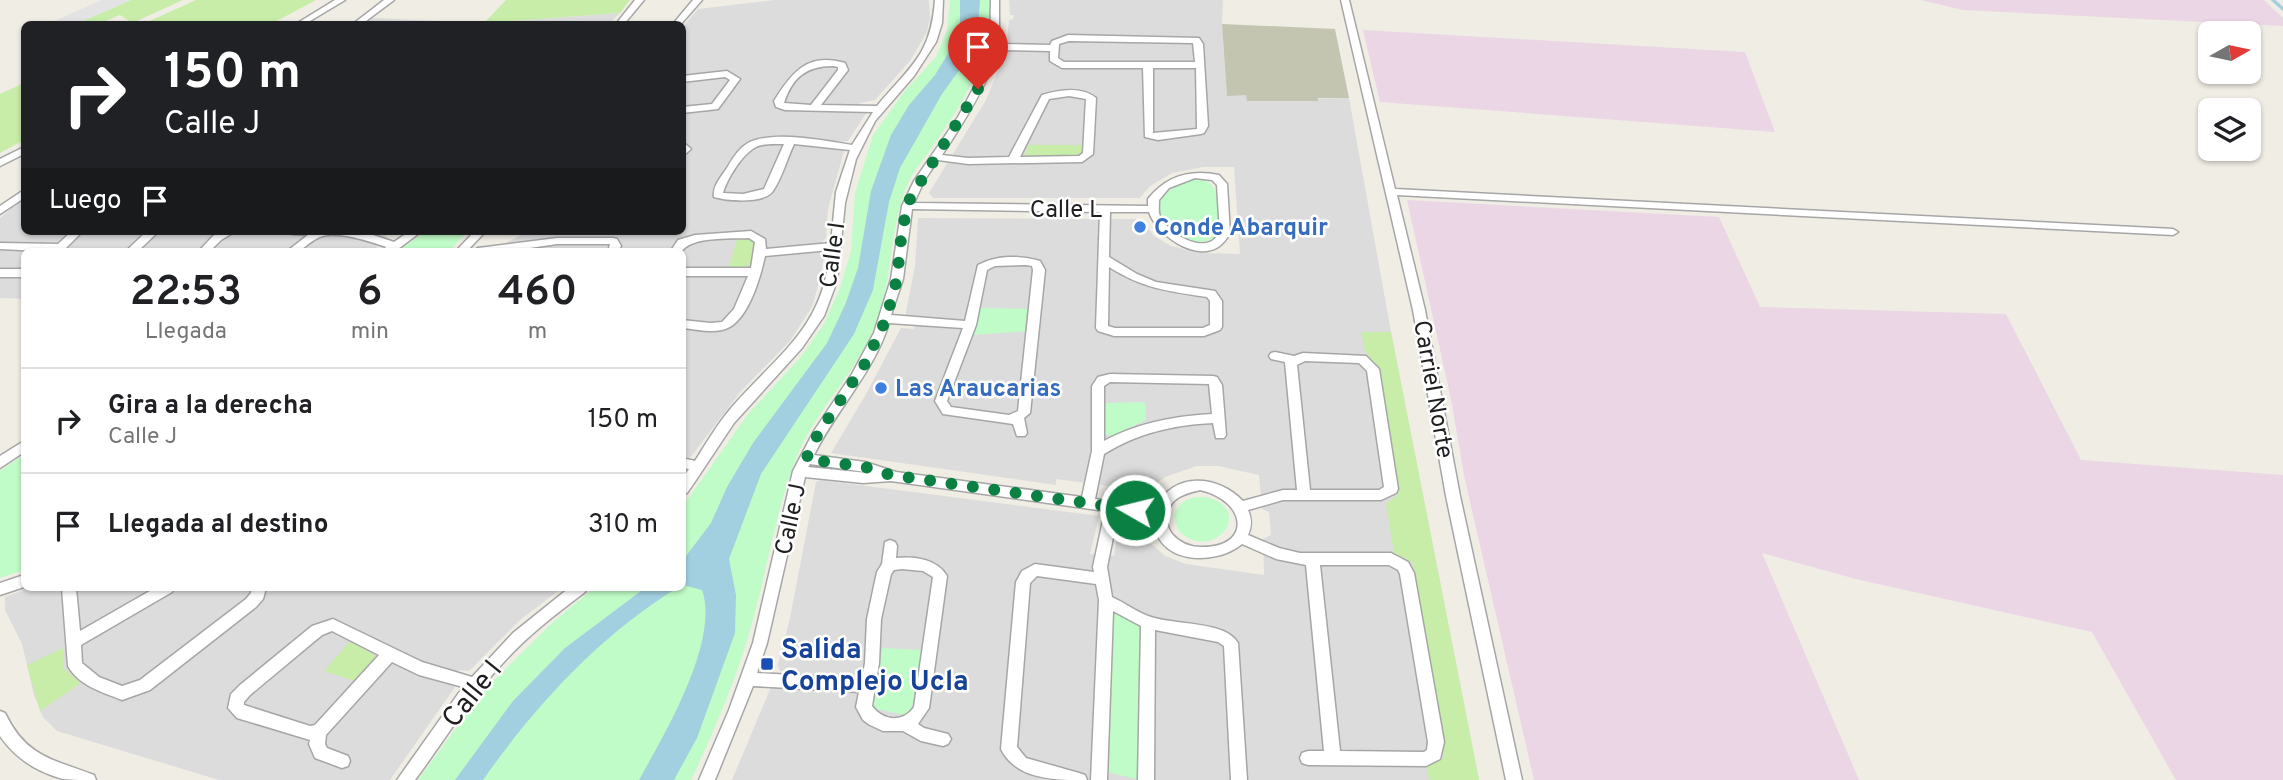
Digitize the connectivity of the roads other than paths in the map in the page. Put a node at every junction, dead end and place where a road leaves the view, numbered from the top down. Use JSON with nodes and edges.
{"nodes":[{"id":1,"x":341,"y":0,"type":"edge"},
{"id":2,"x":390,"y":0,"type":"edge"},
{"id":3,"x":640,"y":0,"type":"edge"},
{"id":4,"x":698,"y":0,"type":"edge"},
{"id":5,"x":939,"y":0,"type":"edge"},
{"id":6,"x":995,"y":0,"type":"edge"},
{"id":7,"x":1345,"y":0,"type":"edge"},
{"id":8,"x":305,"y":21,"type":"edge"},
{"id":9,"x":361,"y":21,"type":"edge"},
{"id":10,"x":622,"y":21,"type":"edge"},
{"id":11,"x":680,"y":21,"type":"edge"},
{"id":12,"x":995,"y":47,"type":"junction"},
{"id":13,"x":1054,"y":48,"type":"junction"},
{"id":14,"x":1199,"y":65,"type":"junction"},
{"id":15,"x":1148,"y":66,"type":"junction"},
{"id":16,"x":686,"y":79,"type":"edge"},
{"id":17,"x":814,"y":107,"type":"junction"},
{"id":18,"x":880,"y":109,"type":"junction"},
{"id":19,"x":686,"y":110,"type":"edge"},
{"id":20,"x":790,"y":142,"type":"junction"},
{"id":21,"x":856,"y":148,"type":"junction"},
{"id":22,"x":21,"y":152,"type":"edge"},
{"id":23,"x":937,"y":157,"type":"junction"},
{"id":24,"x":1013,"y":160,"type":"junction"},
{"id":25,"x":0,"y":163,"type":"edge"},
{"id":26,"x":1391,"y":192,"type":"junction"},
{"id":27,"x":21,"y":195,"type":"edge"},
{"id":28,"x":906,"y":209,"type":"junction"},
{"id":29,"x":1105,"y":209,"type":"junction"},
{"id":30,"x":1152,"y":209,"type":"junction"},
{"id":31,"x":0,"y":211,"type":"edge"},
{"id":32,"x":2173,"y":232,"type":"dead end"},
{"id":33,"x":74,"y":235,"type":"edge"},
{"id":34,"x":149,"y":235,"type":"edge"},
{"id":35,"x":223,"y":235,"type":"edge"},
{"id":36,"x":316,"y":235,"type":"edge"},
{"id":37,"x":366,"y":235,"type":"edge"},
{"id":38,"x":411,"y":235,"type":"edge"},
{"id":39,"x":477,"y":235,"type":"edge"},
{"id":40,"x":0,"y":246,"type":"edge"},
{"id":41,"x":836,"y":246,"type":"junction"},
{"id":42,"x":29,"y":248,"type":"edge"},
{"id":43,"x":60,"y":248,"type":"edge"},
{"id":44,"x":135,"y":248,"type":"edge"},
{"id":45,"x":207,"y":248,"type":"edge"},
{"id":46,"x":297,"y":248,"type":"edge"},
{"id":47,"x":388,"y":248,"type":"edge"},
{"id":48,"x":392,"y":248,"type":"edge"},
{"id":49,"x":464,"y":248,"type":"edge"},
{"id":50,"x":539,"y":248,"type":"edge"},
{"id":51,"x":614,"y":248,"type":"edge"},
{"id":52,"x":678,"y":248,"type":"edge"},
{"id":53,"x":761,"y":253,"type":"junction"},
{"id":54,"x":1104,"y":259,"type":"junction"},
{"id":55,"x":686,"y":272,"type":"edge"},
{"id":56,"x":755,"y":272,"type":"junction"},
{"id":57,"x":0,"y":273,"type":"edge"},
{"id":58,"x":21,"y":274,"type":"edge"},
{"id":59,"x":886,"y":319,"type":"junction"},
{"id":60,"x":686,"y":324,"type":"edge"},
{"id":61,"x":970,"y":325,"type":"junction"},
{"id":62,"x":1275,"y":356,"type":"dead end"},
{"id":63,"x":1293,"y":360,"type":"junction"},
{"id":64,"x":1018,"y":418,"type":"junction"},
{"id":65,"x":1219,"y":418,"type":"junction"},
{"id":66,"x":1021,"y":433,"type":"dead end"},
{"id":67,"x":1220,"y":435,"type":"dead end"},
{"id":68,"x":21,"y":448,"type":"edge"},
{"id":69,"x":1098,"y":451,"type":"junction"},
{"id":70,"x":0,"y":463,"type":"edge"},
{"id":71,"x":686,"y":464,"type":"edge"},
{"id":72,"x":803,"y":465,"type":"junction"},
{"id":73,"x":698,"y":466,"type":"junction"},
{"id":74,"x":686,"y":483,"type":"edge"},
{"id":75,"x":1304,"y":494,"type":"junction"},
{"id":76,"x":1087,"y":503,"type":"junction"},
{"id":77,"x":1112,"y":506,"type":"junction"},
{"id":78,"x":1242,"y":507,"type":"junction"},
{"id":79,"x":1159,"y":513,"type":"junction"},
{"id":80,"x":1240,"y":537,"type":"junction"},
{"id":81,"x":890,"y":545,"type":"dead end"},
{"id":82,"x":1312,"y":559,"type":"junction"},
{"id":83,"x":889,"y":566,"type":"junction"},
{"id":84,"x":1101,"y":579,"type":"junction"},
{"id":85,"x":21,"y":581,"type":"edge"},
{"id":86,"x":0,"y":589,"type":"edge"},
{"id":87,"x":69,"y":591,"type":"edge"},
{"id":88,"x":162,"y":591,"type":"edge"},
{"id":89,"x":259,"y":591,"type":"edge"},
{"id":90,"x":576,"y":591,"type":"edge"},
{"id":91,"x":1106,"y":600,"type":"junction"},
{"id":92,"x":1148,"y":623,"type":"junction"},
{"id":93,"x":74,"y":641,"type":"junction"},
{"id":94,"x":390,"y":654,"type":"junction"},
{"id":95,"x":749,"y":679,"type":"junction"},
{"id":96,"x":475,"y":684,"type":"junction"},
{"id":97,"x":869,"y":686,"type":"junction"},
{"id":98,"x":0,"y":718,"type":"edge"},
{"id":99,"x":907,"y":725,"type":"junction"},
{"id":100,"x":318,"y":732,"type":"junction"},
{"id":101,"x":943,"y":739,"type":"dead end"},
{"id":102,"x":1308,"y":758,"type":"dead end"},
{"id":103,"x":1333,"y":758,"type":"junction"},
{"id":104,"x":342,"y":761,"type":"dead end"},
{"id":105,"x":88,"y":780,"type":"edge"},
{"id":106,"x":405,"y":780,"type":"edge"},
{"id":107,"x":707,"y":780,"type":"edge"},
{"id":108,"x":1079,"y":780,"type":"edge"},
{"id":109,"x":1098,"y":780,"type":"edge"},
{"id":110,"x":1146,"y":780,"type":"edge"},
{"id":111,"x":1238,"y":780,"type":"edge"},
{"id":112,"x":1514,"y":780,"type":"edge"}],
"edges":[{"from":1,"to":8,"type":"street"},
{"from":2,"to":9,"type":"street"},
{"from":3,"to":10,"type":"street"},
{"from":4,"to":11,"type":"street"},
{"from":5,"to":18,"type":"street","name":"Calle I"},
{"from":6,"to":12,"type":"street","name":"Calle J"},
{"from":7,"to":26,"type":"street","name":"Carriel Norte"},
{"from":12,"to":13,"type":"street"},
{"from":12,"to":23,"type":"street","name":"Calle J"},
{"from":13,"to":14,"type":"street"},
{"from":13,"to":15,"type":"street"},
{"from":14,"to":15,"type":"street"},
{"from":14,"to":15,"type":"street"},
{"from":16,"to":19,"type":"street"},
{"from":17,"to":17,"type":"street"},
{"from":17,"to":18,"type":"street"},
{"from":18,"to":21,"type":"street","name":"Calle I"},
{"from":20,"to":20,"type":"street"},
{"from":20,"to":21,"type":"street"},
{"from":21,"to":41,"type":"street","name":"Calle I"},
{"from":22,"to":25,"type":"street"},
{"from":23,"to":24,"type":"street"},
{"from":23,"to":28,"type":"street","name":"Calle J"},
{"from":24,"to":24,"type":"street"},
{"from":26,"to":32,"type":"street"},
{"from":26,"to":112,"type":"street","name":"Carriel Norte"},
{"from":27,"to":31,"type":"street"},
{"from":28,"to":29,"type":"street","name":"Calle L"},
{"from":28,"to":59,"type":"street","name":"Calle J"},
{"from":29,"to":30,"type":"street","name":"Calle L"},
{"from":29,"to":54,"type":"street"},
{"from":30,"to":30,"type":"street"},
{"from":33,"to":43,"type":"street"},
{"from":34,"to":44,"type":"street"},
{"from":35,"to":45,"type":"street"},
{"from":36,"to":46,"type":"street"},
{"from":37,"to":47,"type":"street"},
{"from":38,"to":48,"type":"street"},
{"from":39,"to":49,"type":"street"},
{"from":40,"to":42,"type":"street"},
{"from":41,"to":53,"type":"street"},
{"from":41,"to":73,"type":"street","name":"Calle I"},
{"from":50,"to":51,"type":"street"},
{"from":52,"to":53,"type":"street"},
{"from":53,"to":56,"type":"street"},
{"from":54,"to":54,"type":"street"},
{"from":55,"to":56,"type":"street"},
{"from":56,"to":60,"type":"street"},
{"from":57,"to":58,"type":"street"},
{"from":59,"to":61,"type":"street"},
{"from":59,"to":72,"type":"street","name":"Calle J"},
{"from":61,"to":64,"type":"street"},
{"from":61,"to":64,"type":"street"},
{"from":62,"to":63,"type":"street"},
{"from":63,"to":75,"type":"street"},
{"from":63,"to":75,"type":"street"},
{"from":64,"to":66,"type":"street"},
{"from":65,"to":67,"type":"street"},
{"from":65,"to":69,"type":"street"},
{"from":65,"to":69,"type":"street"},
{"from":68,"to":70,"type":"street"},
{"from":69,"to":76,"type":"street"},
{"from":71,"to":73,"type":"street"},
{"from":72,"to":76,"type":"street"},
{"from":72,"to":95,"type":"street","name":"Calle J"},
{"from":73,"to":74,"type":"street","name":"Calle I"},
{"from":75,"to":78,"type":"street"},
{"from":76,"to":77,"type":"street"},
{"from":77,"to":79,"type":"street"},
{"from":77,"to":84,"type":"street"},
{"from":78,"to":79,"type":"street"},
{"from":78,"to":80,"type":"street"},
{"from":79,"to":80,"type":"street"},
{"from":80,"to":82,"type":"street"},
{"from":81,"to":83,"type":"street"},
{"from":82,"to":103,"type":"street"},
{"from":82,"to":103,"type":"street"},
{"from":83,"to":97,"type":"street"},
{"from":83,"to":99,"type":"street"},
{"from":84,"to":91,"type":"street"},
{"from":84,"to":108,"type":"street"},
{"from":85,"to":86,"type":"street"},
{"from":87,"to":93,"type":"street"},
{"from":88,"to":93,"type":"street"},
{"from":89,"to":93,"type":"street"},
{"from":90,"to":96,"type":"street","name":"Calle I"},
{"from":91,"to":92,"type":"street"},
{"from":91,"to":109,"type":"street"},
{"from":92,"to":110,"type":"street"},
{"from":92,"to":111,"type":"street"},
{"from":94,"to":96,"type":"street"},
{"from":94,"to":100,"type":"street"},
{"from":94,"to":100,"type":"street"},
{"from":95,"to":97,"type":"street"},
{"from":95,"to":107,"type":"street","name":"Calle J"},
{"from":96,"to":106,"type":"street","name":"Calle I"},
{"from":97,"to":99,"type":"street"},
{"from":98,"to":105,"type":"street"},
{"from":99,"to":101,"type":"street"},
{"from":100,"to":104,"type":"street"},
{"from":102,"to":103,"type":"street"}]}
